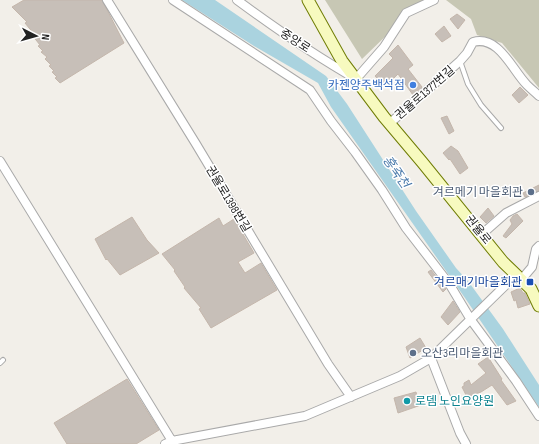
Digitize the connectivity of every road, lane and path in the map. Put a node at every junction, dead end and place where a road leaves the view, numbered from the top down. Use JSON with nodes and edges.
{"nodes":[{"id":1,"x":107,"y":0,"type":"edge"},
{"id":2,"x":173,"y":0,"type":"edge"},
{"id":3,"x":237,"y":0,"type":"edge"},
{"id":4,"x":308,"y":0,"type":"edge"},
{"id":5,"x":434,"y":0,"type":"edge"},
{"id":6,"x":460,"y":61,"type":"junction"},
{"id":7,"x":356,"y":79,"type":"junction"},
{"id":8,"x":539,"y":96,"type":"edge"},
{"id":9,"x":389,"y":124,"type":"junction"},
{"id":10,"x":501,"y":128,"type":"dead end"},
{"id":11,"x":0,"y":161,"type":"edge"},
{"id":12,"x":539,"y":196,"type":"edge"},
{"id":13,"x":481,"y":235,"type":"junction"},
{"id":14,"x":539,"y":246,"type":"edge"},
{"id":15,"x":518,"y":277,"type":"junction"},
{"id":16,"x":539,"y":306,"type":"edge"},
{"id":17,"x":471,"y":320,"type":"junction"},
{"id":18,"x":432,"y":358,"type":"junction"},
{"id":19,"x":351,"y":397,"type":"junction"},
{"id":20,"x":539,"y":416,"type":"edge"},
{"id":21,"x":169,"y":442,"type":"edge"},
{"id":22,"x":466,"y":444,"type":"edge"}],
"edges":[{"from":1,"to":19,"type":"street","name":"권율로1398번길"},
{"from":2,"to":17,"type":"street"},
{"from":3,"to":7,"type":"street","name":"중앙로"},
{"from":4,"to":7,"type":"main road","name":"권율로"},
{"from":5,"to":7,"type":"street"},
{"from":6,"to":8,"type":"street","name":"권율로1377번길"},
{"from":6,"to":9,"type":"street","name":"권율로1377번길"},
{"from":6,"to":10,"type":"lane","name":"권율로1377번길"},
{"from":7,"to":9,"type":"main road","name":"권율로"},
{"from":9,"to":13,"type":"main road","name":"권율로"},
{"from":11,"to":21,"type":"street"},
{"from":12,"to":13,"type":"street"},
{"from":13,"to":15,"type":"main road","name":"권율로"},
{"from":14,"to":15,"type":"street"},
{"from":15,"to":16,"type":"main road","name":"권율로"},
{"from":15,"to":17,"type":"street"},
{"from":17,"to":18,"type":"street"},
{"from":17,"to":20,"type":"street"},
{"from":18,"to":19,"type":"street"},
{"from":18,"to":22,"type":"street"},
{"from":19,"to":21,"type":"street"}]}
